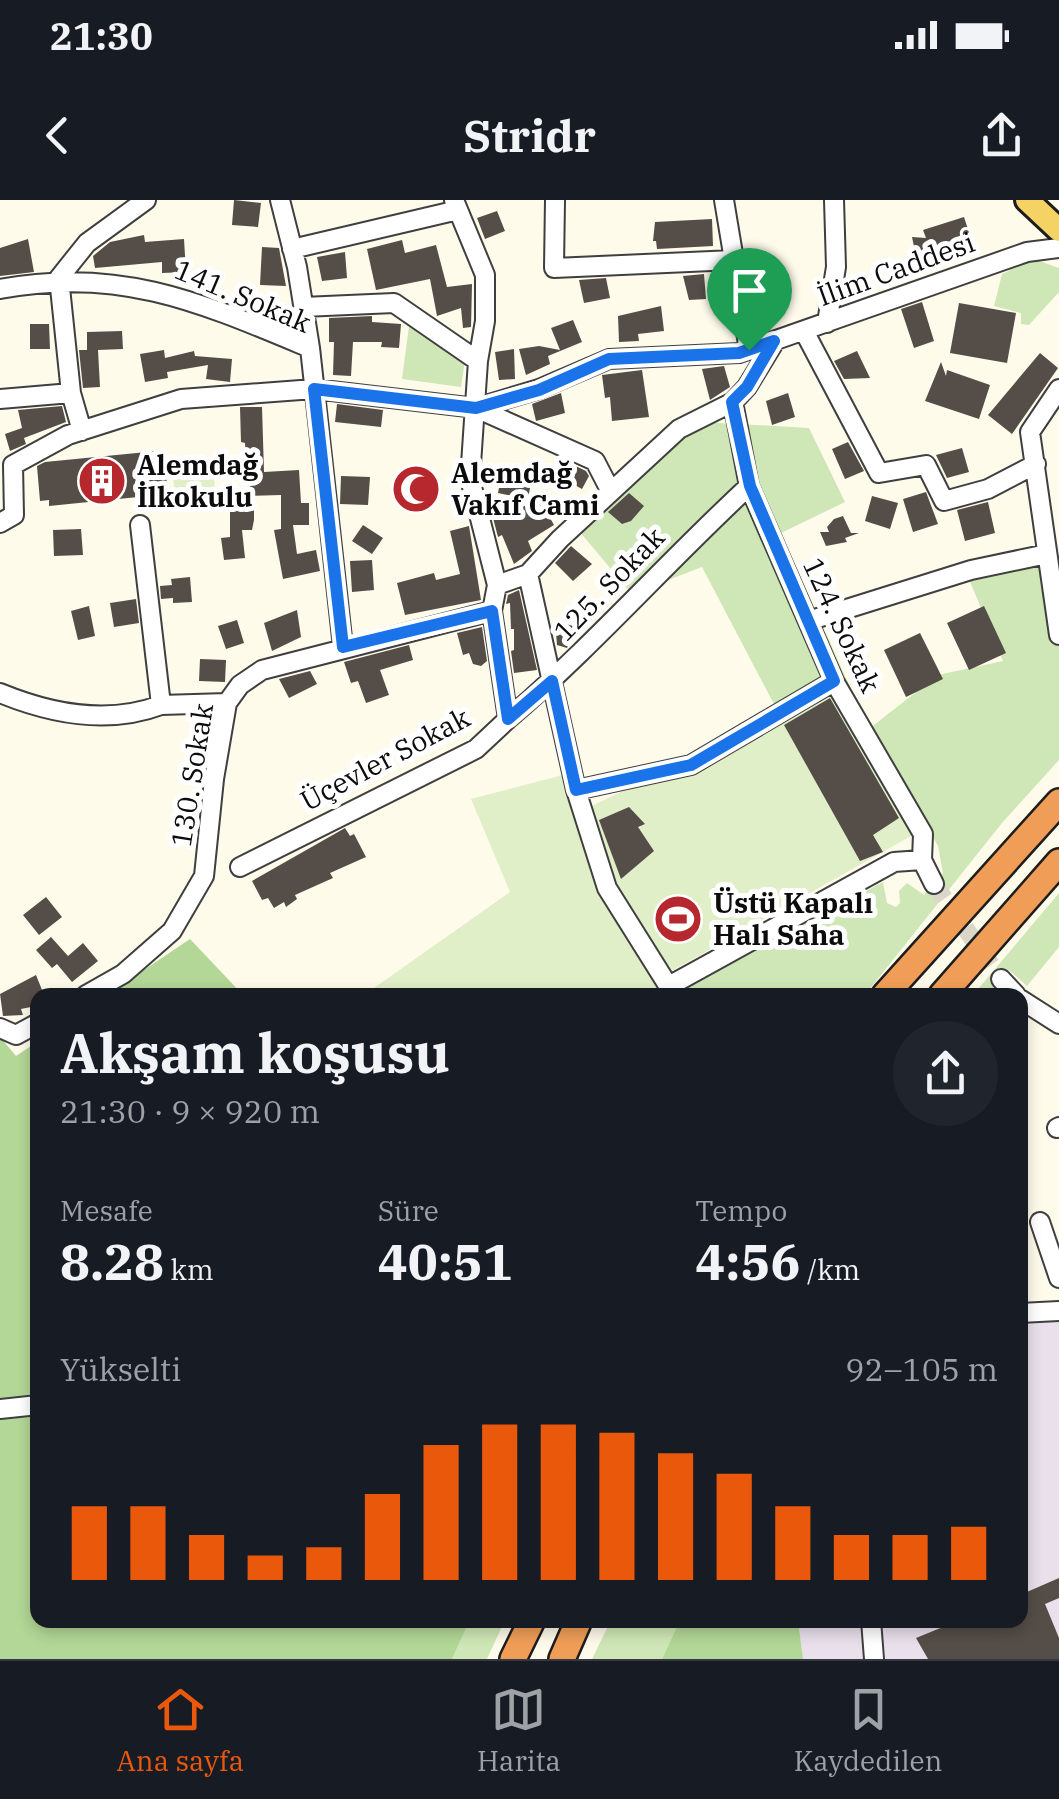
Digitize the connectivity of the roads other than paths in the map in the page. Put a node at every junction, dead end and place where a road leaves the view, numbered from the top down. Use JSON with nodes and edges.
{"nodes":[{"id":1,"x":146,"y":200,"type":"edge"},
{"id":2,"x":280,"y":200,"type":"edge"},
{"id":3,"x":555,"y":200,"type":"edge"},
{"id":4,"x":724,"y":200,"type":"edge"},
{"id":5,"x":834,"y":200,"type":"edge"},
{"id":6,"x":1027,"y":200,"type":"edge"},
{"id":7,"x":456,"y":205,"type":"edge"},
{"id":8,"x":1057,"y":237,"type":"edge"},
{"id":9,"x":292,"y":249,"type":"junction"},
{"id":10,"x":734,"y":260,"type":"junction"},
{"id":11,"x":57,"y":284,"type":"junction"},
{"id":12,"x":0,"y":289,"type":"edge"},
{"id":13,"x":303,"y":307,"type":"junction"},
{"id":14,"x":827,"y":323,"type":"junction"},
{"id":15,"x":804,"y":331,"type":"junction"},
{"id":16,"x":774,"y":341,"type":"junction"},
{"id":17,"x":310,"y":348,"type":"junction"},
{"id":18,"x":749,"y":350,"type":"junction"},
{"id":19,"x":478,"y":361,"type":"junction"},
{"id":20,"x":314,"y":389,"type":"junction"},
{"id":21,"x":1059,"y":389,"type":"edge"},
{"id":22,"x":71,"y":393,"type":"junction"},
{"id":23,"x":0,"y":398,"type":"edge"},
{"id":24,"x":732,"y":402,"type":"junction"},
{"id":25,"x":476,"y":408,"type":"junction"},
{"id":26,"x":82,"y":431,"type":"junction"},
{"id":27,"x":1036,"y":464,"type":"junction"},
{"id":28,"x":6,"y":465,"type":"edge"},
{"id":29,"x":750,"y":486,"type":"junction"},
{"id":30,"x":610,"y":490,"type":"junction"},
{"id":31,"x":0,"y":523,"type":"edge"},
{"id":32,"x":140,"y":525,"type":"dead end"},
{"id":33,"x":1046,"y":554,"type":"junction"},
{"id":34,"x":528,"y":574,"type":"junction"},
{"id":35,"x":497,"y":585,"type":"junction"},
{"id":36,"x":492,"y":611,"type":"junction"},
{"id":37,"x":808,"y":621,"type":"junction"},
{"id":38,"x":1059,"y":635,"type":"edge"},
{"id":39,"x":343,"y":647,"type":"junction"},
{"id":40,"x":552,"y":681,"type":"junction"},
{"id":41,"x":834,"y":681,"type":"junction"},
{"id":42,"x":0,"y":693,"type":"edge"},
{"id":43,"x":227,"y":703,"type":"junction"},
{"id":44,"x":161,"y":706,"type":"junction"},
{"id":45,"x":508,"y":719,"type":"junction"},
{"id":46,"x":576,"y":790,"type":"junction"},
{"id":47,"x":1059,"y":802,"type":"edge"},
{"id":48,"x":922,"y":860,"type":"junction"},
{"id":49,"x":1059,"y":862,"type":"edge"},
{"id":50,"x":240,"y":868,"type":"dead end"},
{"id":51,"x":934,"y":884,"type":"tunnel mouth"},
{"id":52,"x":1001,"y":979,"type":"tunnel mouth"},
{"id":53,"x":98,"y":988,"type":"edge"},
{"id":54,"x":670,"y":988,"type":"edge"},
{"id":55,"x":677,"y":988,"type":"edge"},
{"id":56,"x":891,"y":988,"type":"edge"},
{"id":57,"x":948,"y":988,"type":"edge"},
{"id":58,"x":1010,"y":988,"type":"edge"},
{"id":59,"x":1028,"y":1004,"type":"edge"},
{"id":60,"x":1059,"y":1024,"type":"edge"},
{"id":61,"x":0,"y":1028,"type":"edge"},
{"id":62,"x":30,"y":1028,"type":"edge"},
{"id":63,"x":1040,"y":1222,"type":"dead end"},
{"id":64,"x":1059,"y":1278,"type":"edge"},
{"id":65,"x":1059,"y":1311,"type":"edge"},
{"id":66,"x":1028,"y":1312,"type":"edge"},
{"id":67,"x":30,"y":1405,"type":"edge"},
{"id":68,"x":0,"y":1409,"type":"edge"},
{"id":69,"x":528,"y":1628,"type":"edge"},
{"id":70,"x":576,"y":1628,"type":"edge"},
{"id":71,"x":872,"y":1628,"type":"edge"},
{"id":72,"x":513,"y":1659,"type":"edge"},
{"id":73,"x":562,"y":1659,"type":"edge"},
{"id":74,"x":874,"y":1659,"type":"edge"}],
"edges":[{"from":1,"to":11,"type":"street"},
{"from":2,"to":9,"type":"street"},
{"from":3,"to":10,"type":"street"},
{"from":4,"to":10,"type":"street"},
{"from":5,"to":14,"type":"street"},
{"from":6,"to":8,"type":"main road"},
{"from":7,"to":9,"type":"street"},
{"from":7,"to":19,"type":"street"},
{"from":8,"to":14,"type":"street","name":"İlim Caddesi"},
{"from":9,"to":13,"type":"street"},
{"from":10,"to":18,"type":"street"},
{"from":11,"to":12,"type":"street","name":"141. Sokak"},
{"from":11,"to":17,"type":"street","name":"141. Sokak"},
{"from":11,"to":22,"type":"street"},
{"from":13,"to":17,"type":"street"},
{"from":13,"to":19,"type":"street"},
{"from":14,"to":15,"type":"street","name":"İlim Caddesi"},
{"from":15,"to":16,"type":"street","name":"İlim Caddesi"},
{"from":15,"to":27,"type":"street"},
{"from":16,"to":18,"type":"street","name":"İlim Caddesi"},
{"from":16,"to":24,"type":"street"},
{"from":17,"to":20,"type":"street","name":"141. Sokak"},
{"from":18,"to":25,"type":"street","name":"İlim Caddesi"},
{"from":19,"to":25,"type":"street"},
{"from":20,"to":25,"type":"street","name":"İlim Caddesi"},
{"from":20,"to":26,"type":"street","name":"İlim Caddesi"},
{"from":20,"to":39,"type":"street","name":"141. Sokak"},
{"from":21,"to":27,"type":"street"},
{"from":22,"to":23,"type":"street"},
{"from":22,"to":26,"type":"street"},
{"from":24,"to":29,"type":"street","name":"124. Sokak"},
{"from":24,"to":30,"type":"street"},
{"from":25,"to":30,"type":"street"},
{"from":25,"to":35,"type":"street"},
{"from":26,"to":28,"type":"street","name":"İlim Caddesi"},
{"from":27,"to":33,"type":"street"},
{"from":28,"to":31,"type":"street","name":"İlim Caddesi"},
{"from":29,"to":37,"type":"street","name":"124. Sokak"},
{"from":29,"to":40,"type":"street","name":"125. Sokak"},
{"from":30,"to":34,"type":"street"},
{"from":32,"to":44,"type":"street"},
{"from":33,"to":37,"type":"street"},
{"from":33,"to":38,"type":"street"},
{"from":34,"to":35,"type":"street"},
{"from":34,"to":40,"type":"street"},
{"from":35,"to":36,"type":"street"},
{"from":36,"to":39,"type":"street","name":"130. Sokak"},
{"from":36,"to":45,"type":"street","name":"Üçevler Sokak"},
{"from":37,"to":41,"type":"street","name":"124. Sokak"},
{"from":39,"to":43,"type":"street","name":"130. Sokak"},
{"from":40,"to":45,"type":"street","name":"125. Sokak"},
{"from":40,"to":46,"type":"street"},
{"from":41,"to":46,"type":"street"},
{"from":41,"to":48,"type":"street","name":"124. Sokak"},
{"from":42,"to":44,"type":"street"},
{"from":43,"to":44,"type":"street"},
{"from":43,"to":53,"type":"street","name":"130. Sokak"},
{"from":45,"to":50,"type":"street","name":"Üçevler Sokak"},
{"from":46,"to":54,"type":"street"},
{"from":47,"to":56,"type":"highway"},
{"from":48,"to":51,"type":"street","name":"124. Sokak"},
{"from":48,"to":55,"type":"street"},
{"from":49,"to":57,"type":"highway"},
{"from":52,"to":58,"type":"street"},
{"from":59,"to":60,"type":"street"},
{"from":61,"to":62,"type":"street"},
{"from":63,"to":64,"type":"street"},
{"from":65,"to":66,"type":"street"},
{"from":67,"to":68,"type":"street"},
{"from":69,"to":72,"type":"highway"},
{"from":70,"to":73,"type":"highway"},
{"from":71,"to":74,"type":"street"}]}
